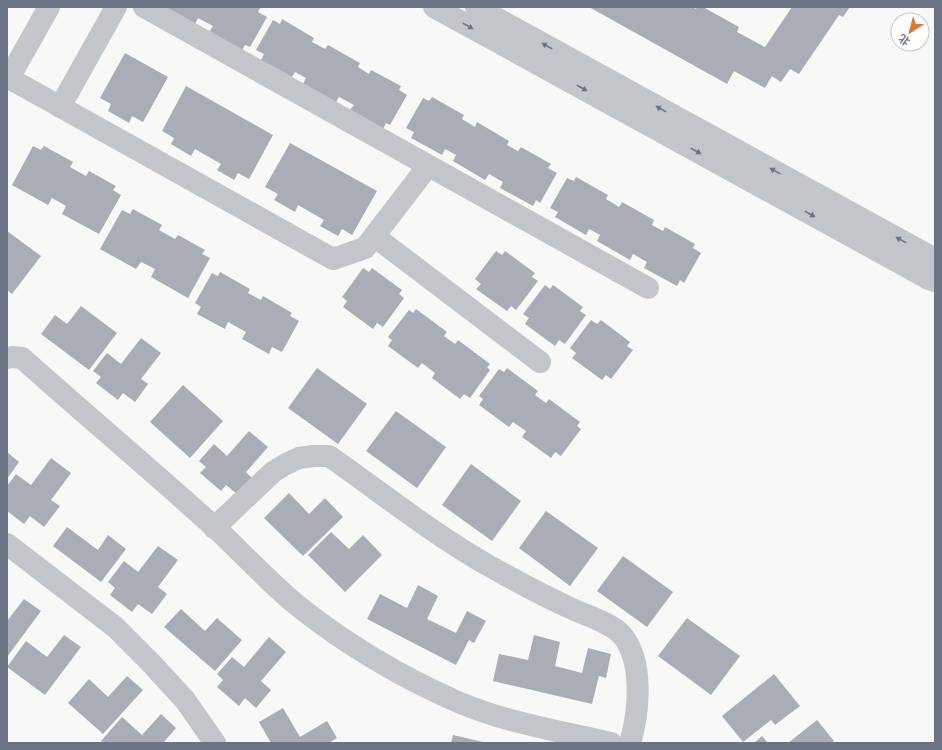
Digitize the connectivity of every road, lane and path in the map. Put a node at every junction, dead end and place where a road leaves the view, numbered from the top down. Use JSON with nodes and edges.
{"nodes":[{"id":1,"x":49,"y":7,"type":"edge"},
{"id":2,"x":116,"y":7,"type":"edge"},
{"id":3,"x":144,"y":7,"type":"edge"},
{"id":4,"x":434,"y":7,"type":"edge"},
{"id":5,"x":476,"y":7,"type":"edge"},
{"id":6,"x":8,"y":77,"type":"edge"},
{"id":7,"x":60,"y":107,"type":"junction"},
{"id":8,"x":428,"y":166,"type":"junction"},
{"id":9,"x":374,"y":236,"type":"junction"},
{"id":10,"x":935,"y":259,"type":"edge"},
{"id":11,"x":935,"y":281,"type":"edge"},
{"id":12,"x":648,"y":288,"type":"dead end"},
{"id":13,"x":7,"y":358,"type":"edge"},
{"id":14,"x":540,"y":362,"type":"dead end"},
{"id":15,"x":214,"y":528,"type":"junction"},
{"id":16,"x":7,"y":544,"type":"edge"},
{"id":17,"x":215,"y":743,"type":"edge"},
{"id":18,"x":611,"y":743,"type":"edge"},
{"id":19,"x":630,"y":743,"type":"edge"}],
"edges":[{"from":1,"to":6,"type":"street"},
{"from":2,"to":7,"type":"street"},
{"from":3,"to":8,"type":"street"},
{"from":4,"to":11,"type":"street","one_way":true},
{"from":10,"to":5,"type":"street","one_way":true},
{"from":6,"to":7,"type":"street"},
{"from":7,"to":9,"type":"street"},
{"from":8,"to":9,"type":"street"},
{"from":8,"to":12,"type":"street"},
{"from":9,"to":14,"type":"street"},
{"from":13,"to":15,"type":"street"},
{"from":15,"to":18,"type":"street"},
{"from":15,"to":19,"type":"street"},
{"from":16,"to":17,"type":"street"}]}
